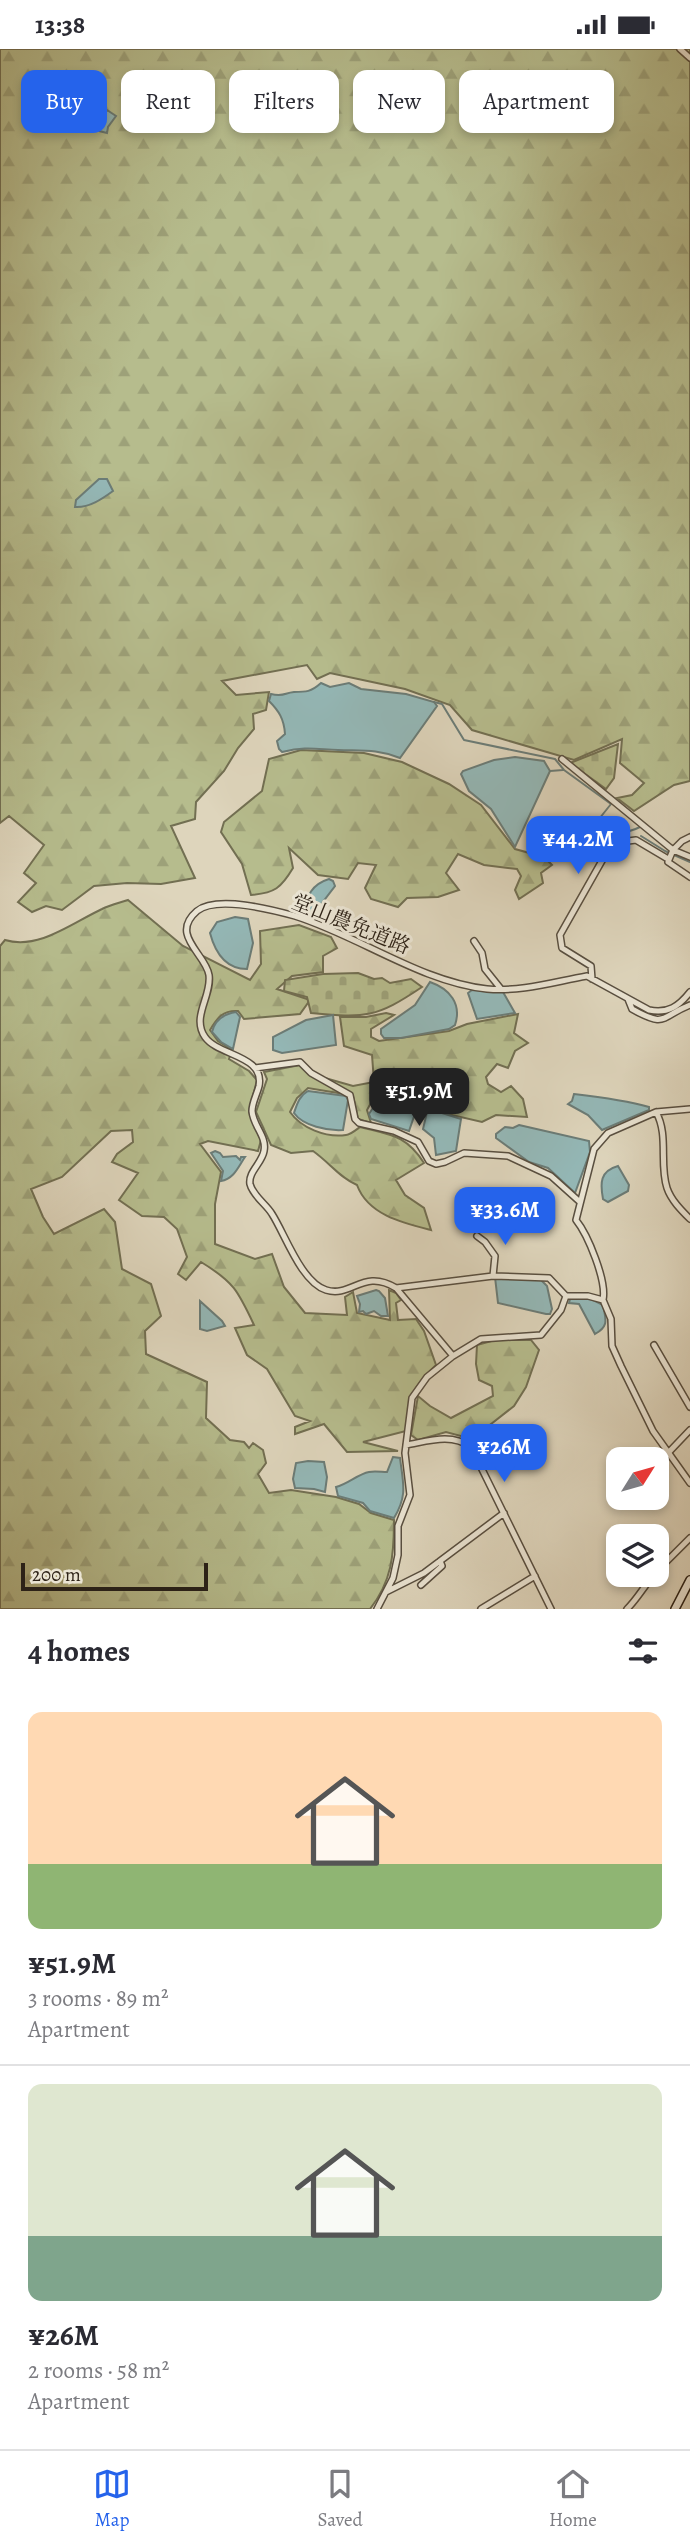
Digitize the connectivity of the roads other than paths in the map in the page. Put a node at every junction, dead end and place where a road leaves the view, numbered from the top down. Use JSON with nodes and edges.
{"nodes":[{"id":1,"x":680,"y":49,"type":"edge"},
{"id":2,"x":690,"y":58,"type":"edge"},
{"id":3,"x":562,"y":759,"type":"dead end"},
{"id":4,"x":690,"y":837,"type":"edge"},
{"id":5,"x":670,"y":854,"type":"junction"},
{"id":6,"x":690,"y":857,"type":"edge"},
{"id":7,"x":690,"y":877,"type":"edge"},
{"id":8,"x":474,"y":941,"type":"dead end"},
{"id":9,"x":589,"y":977,"type":"junction"},
{"id":10,"x":501,"y":989,"type":"junction"},
{"id":11,"x":690,"y":992,"type":"edge"},
{"id":12,"x":628,"y":999,"type":"junction"},
{"id":13,"x":690,"y":1005,"type":"edge"},
{"id":14,"x":255,"y":1067,"type":"junction"},
{"id":15,"x":690,"y":1109,"type":"edge"},
{"id":16,"x":656,"y":1112,"type":"junction"},
{"id":17,"x":580,"y":1202,"type":"junction"},
{"id":18,"x":690,"y":1219,"type":"edge"},
{"id":19,"x":477,"y":1236,"type":"dead end"},
{"id":20,"x":493,"y":1276,"type":"junction"},
{"id":21,"x":396,"y":1288,"type":"junction"},
{"id":22,"x":566,"y":1296,"type":"junction"},
{"id":23,"x":604,"y":1300,"type":"junction"},
{"id":24,"x":654,"y":1345,"type":"dead end"},
{"id":25,"x":453,"y":1356,"type":"junction"},
{"id":26,"x":690,"y":1407,"type":"edge"},
{"id":27,"x":690,"y":1430,"type":"edge"},
{"id":28,"x":406,"y":1445,"type":"junction"},
{"id":29,"x":665,"y":1447,"type":"edge"},
{"id":30,"x":669,"y":1452,"type":"joint"},
{"id":31,"x":690,"y":1483,"type":"edge"},
{"id":32,"x":504,"y":1513,"type":"junction"},
{"id":33,"x":690,"y":1538,"type":"edge"},
{"id":34,"x":669,"y":1560,"type":"edge"},
{"id":35,"x":440,"y":1562,"type":"junction"},
{"id":36,"x":535,"y":1576,"type":"junction"},
{"id":37,"x":690,"y":1580,"type":"edge"},
{"id":38,"x":421,"y":1585,"type":"dead end"},
{"id":39,"x":645,"y":1587,"type":"edge"},
{"id":40,"x":386,"y":1592,"type":"junction"},
{"id":41,"x":377,"y":1609,"type":"edge"},
{"id":42,"x":481,"y":1609,"type":"edge"},
{"id":43,"x":551,"y":1609,"type":"edge"},
{"id":44,"x":627,"y":1609,"type":"edge"},
{"id":45,"x":675,"y":1609,"type":"edge"}],
"edges":[{"from":1,"to":2,"type":"street"},
{"from":3,"to":5,"type":"street"},
{"from":4,"to":5,"type":"street"},
{"from":5,"to":6,"type":"street"},
{"from":5,"to":7,"type":"street"},
{"from":5,"to":9,"type":"street"},
{"from":8,"to":10,"type":"street"},
{"from":9,"to":10,"type":"street","name":"堂山農免道路"},
{"from":9,"to":12,"type":"street"},
{"from":10,"to":14,"type":"street","name":"堂山農免道路"},
{"from":11,"to":12,"type":"street"},
{"from":12,"to":13,"type":"street"},
{"from":14,"to":17,"type":"street"},
{"from":14,"to":21,"type":"street"},
{"from":15,"to":16,"type":"street"},
{"from":16,"to":17,"type":"street"},
{"from":16,"to":18,"type":"street"},
{"from":17,"to":23,"type":"street"},
{"from":19,"to":20,"type":"street"},
{"from":20,"to":21,"type":"street"},
{"from":20,"to":22,"type":"street"},
{"from":21,"to":25,"type":"street"},
{"from":22,"to":23,"type":"street"},
{"from":22,"to":25,"type":"street"},
{"from":23,"to":29,"type":"street"},
{"from":24,"to":26,"type":"street"},
{"from":25,"to":28,"type":"street"},
{"from":27,"to":30,"type":"street"},
{"from":28,"to":32,"type":"street"},
{"from":28,"to":40,"type":"street"},
{"from":30,"to":31,"type":"street"},
{"from":32,"to":35,"type":"street"},
{"from":32,"to":36,"type":"street"},
{"from":33,"to":34,"type":"street"},
{"from":35,"to":38,"type":"street"},
{"from":35,"to":40,"type":"street"},
{"from":36,"to":42,"type":"street"},
{"from":36,"to":43,"type":"street"},
{"from":37,"to":45,"type":"main road"},
{"from":39,"to":44,"type":"street"},
{"from":40,"to":41,"type":"street"}]}
